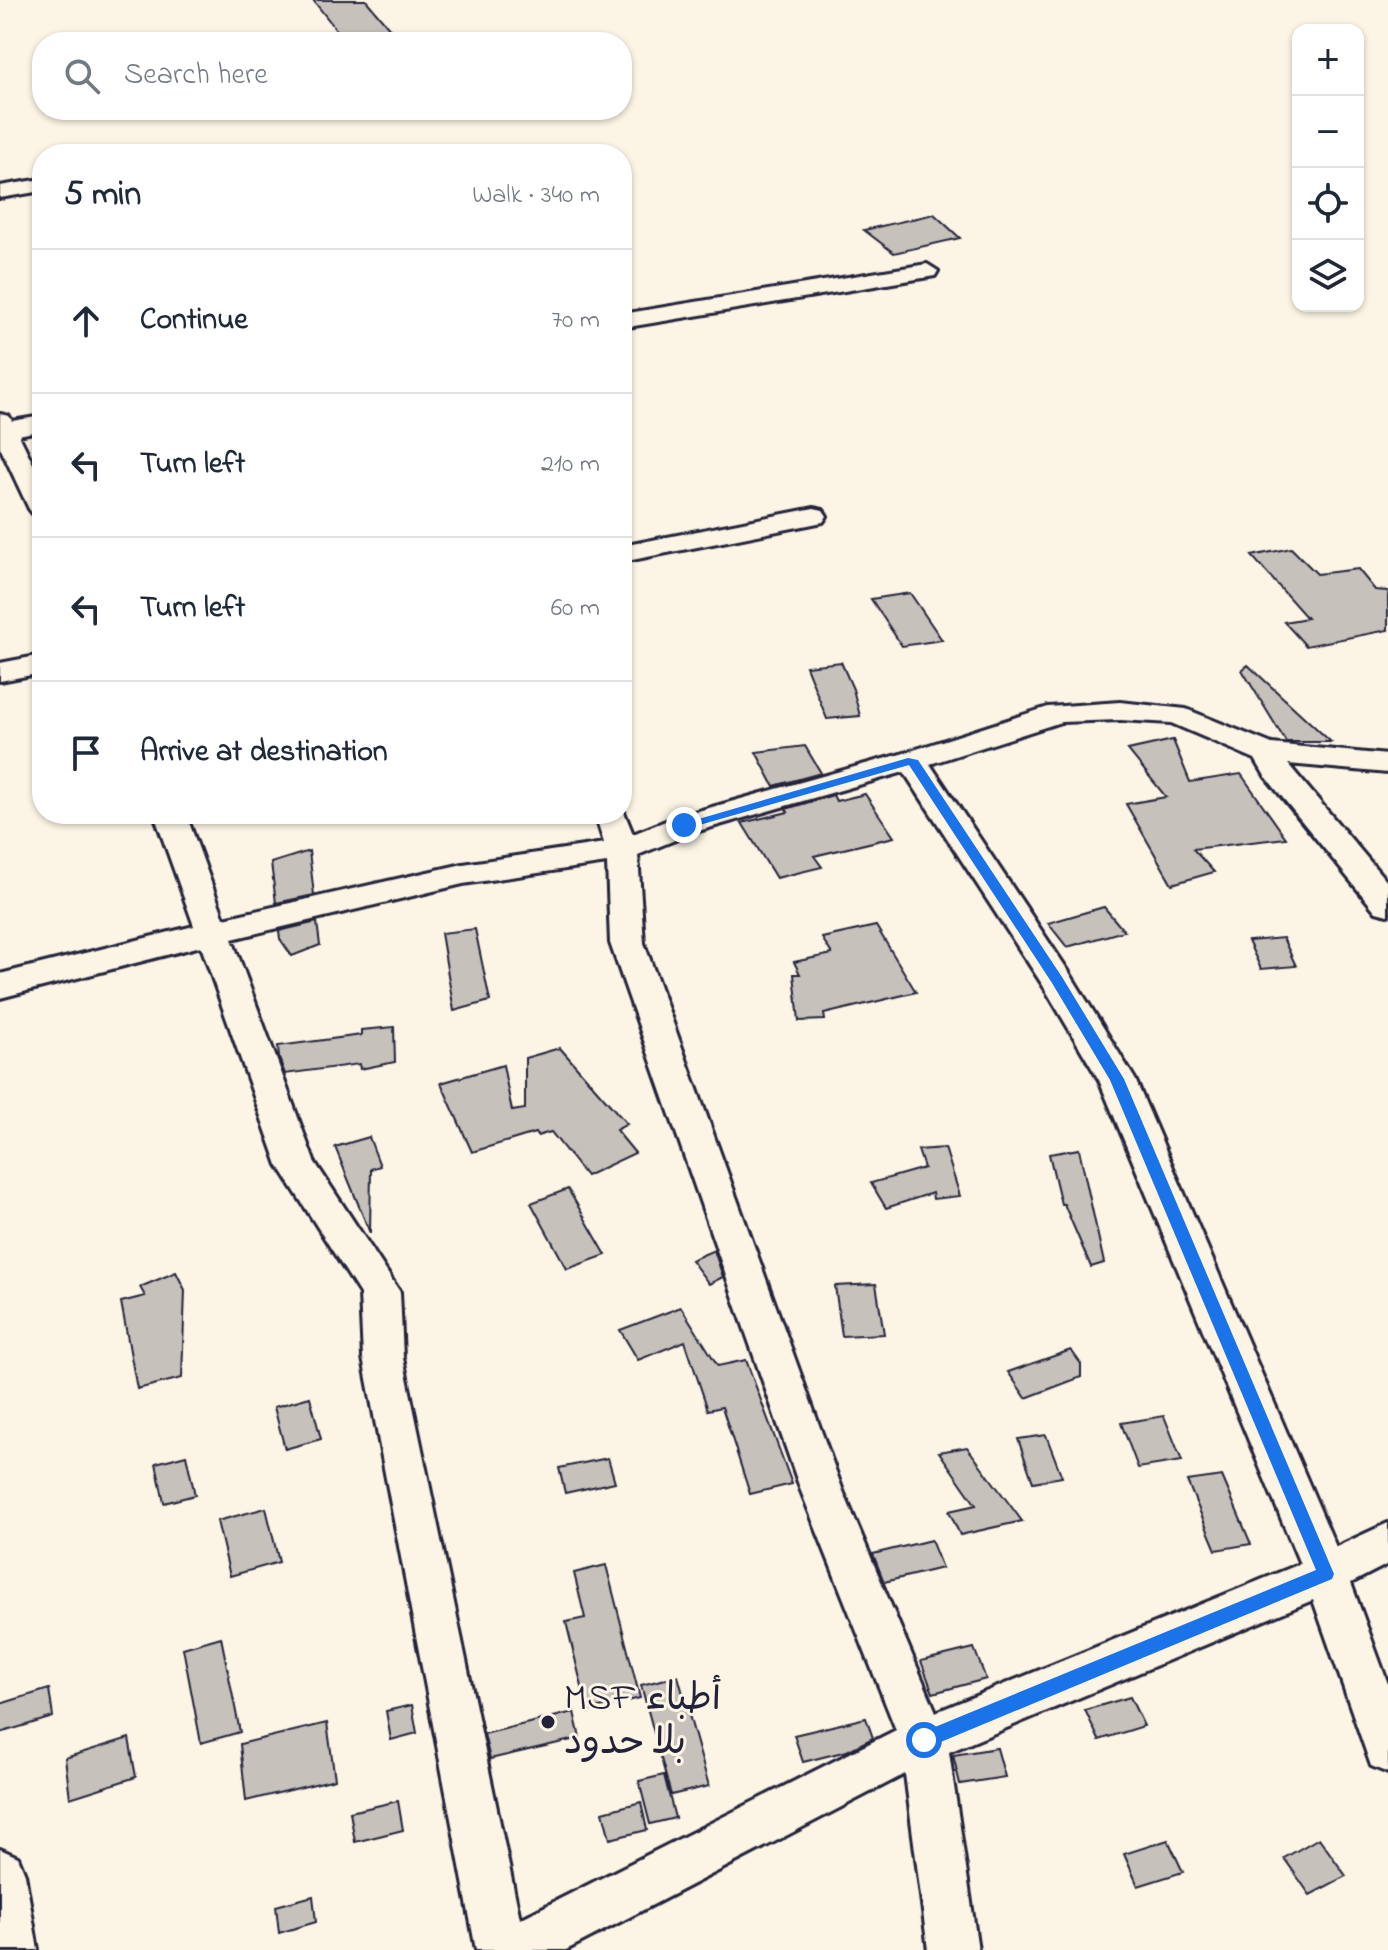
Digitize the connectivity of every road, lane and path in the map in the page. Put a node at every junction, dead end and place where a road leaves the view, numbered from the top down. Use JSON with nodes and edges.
{"nodes":[{"id":1,"x":32,"y":187,"type":"edge"},
{"id":2,"x":0,"y":192,"type":"edge"},
{"id":3,"x":927,"y":271,"type":"dead end"},
{"id":4,"x":632,"y":319,"type":"edge"},
{"id":5,"x":32,"y":424,"type":"edge"},
{"id":6,"x":1,"y":427,"type":"edge"},
{"id":7,"x":32,"y":489,"type":"edge"},
{"id":8,"x":814,"y":516,"type":"dead end"},
{"id":9,"x":632,"y":552,"type":"edge"},
{"id":10,"x":32,"y":666,"type":"edge"},
{"id":11,"x":0,"y":672,"type":"edge"},
{"id":12,"x":1267,"y":753,"type":"junction"},
{"id":13,"x":912,"y":760,"type":"junction"},
{"id":14,"x":1388,"y":764,"type":"edge"},
{"id":15,"x":174,"y":824,"type":"edge"},
{"id":16,"x":616,"y":832,"type":"edge"},
{"id":17,"x":1388,"y":904,"type":"edge"},
{"id":18,"x":213,"y":932,"type":"junction"},
{"id":19,"x":0,"y":986,"type":"edge"},
{"id":20,"x":1388,"y":1542,"type":"edge"},
{"id":21,"x":1326,"y":1574,"type":"junction"},
{"id":22,"x":924,"y":1740,"type":"junction"},
{"id":23,"x":1388,"y":1750,"type":"edge"},
{"id":24,"x":0,"y":1874,"type":"edge"},
{"id":25,"x":13,"y":1950,"type":"edge"},
{"id":26,"x":501,"y":1950,"type":"edge"},
{"id":27,"x":513,"y":1950,"type":"edge"},
{"id":28,"x":953,"y":1950,"type":"edge"}],
"edges":[{"from":1,"to":2,"type":"street"},
{"from":3,"to":4,"type":"street"},
{"from":5,"to":6,"type":"street"},
{"from":6,"to":7,"type":"street"},
{"from":8,"to":9,"type":"street"},
{"from":10,"to":11,"type":"street"},
{"from":12,"to":13,"type":"street"},
{"from":12,"to":14,"type":"street"},
{"from":12,"to":17,"type":"street"},
{"from":13,"to":16,"type":"street"},
{"from":13,"to":21,"type":"street"},
{"from":15,"to":18,"type":"street"},
{"from":16,"to":18,"type":"street"},
{"from":16,"to":22,"type":"street"},
{"from":18,"to":19,"type":"street"},
{"from":18,"to":26,"type":"street"},
{"from":20,"to":21,"type":"street"},
{"from":21,"to":22,"type":"street"},
{"from":21,"to":23,"type":"street"},
{"from":22,"to":27,"type":"street"},
{"from":22,"to":28,"type":"street"},
{"from":24,"to":25,"type":"street"}]}
